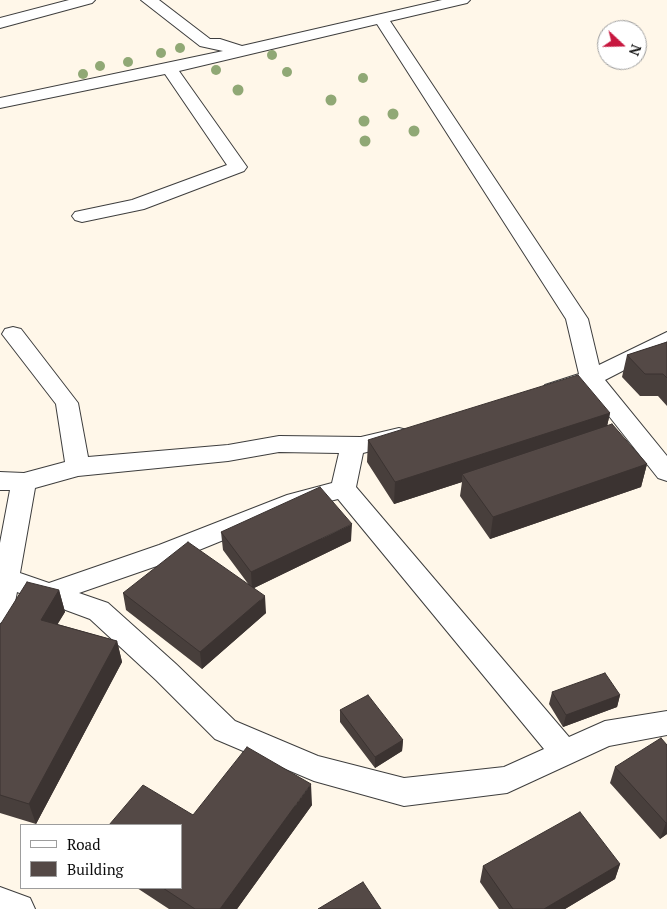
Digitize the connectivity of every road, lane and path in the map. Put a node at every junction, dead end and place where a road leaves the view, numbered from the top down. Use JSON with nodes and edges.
{"nodes":[{"id":1,"x":87,"y":0,"type":"edge"},
{"id":2,"x":150,"y":0,"type":"edge"},
{"id":3,"x":462,"y":0,"type":"edge"},
{"id":4,"x":388,"y":13,"type":"junction"},
{"id":5,"x":0,"y":24,"type":"edge"},
{"id":6,"x":240,"y":52,"type":"junction"},
{"id":7,"x":169,"y":68,"type":"junction"},
{"id":8,"x":0,"y":103,"type":"edge"},
{"id":9,"x":82,"y":216,"type":"dead end"},
{"id":10,"x":13,"y":334,"type":"dead end"},
{"id":11,"x":667,"y":339,"type":"edge"},
{"id":12,"x":591,"y":378,"type":"junction"},
{"id":13,"x":537,"y":396,"type":"edge"},
{"id":14,"x":418,"y":432,"type":"edge"},
{"id":15,"x":353,"y":445,"type":"junction"},
{"id":16,"x":78,"y":466,"type":"junction"},
{"id":17,"x":667,"y":472,"type":"edge"},
{"id":18,"x":12,"y":482,"type":"edge"},
{"id":19,"x":343,"y":489,"type":"junction"},
{"id":20,"x":6,"y":578,"type":"junction"},
{"id":21,"x":50,"y":593,"type":"junction"},
{"id":22,"x":0,"y":612,"type":"edge"},
{"id":23,"x":667,"y":723,"type":"edge"},
{"id":24,"x":565,"y":753,"type":"junction"},
{"id":25,"x":0,"y":903,"type":"edge"},
{"id":26,"x":19,"y":909,"type":"edge"}],
"edges":[{"from":1,"to":5,"type":"street"},
{"from":2,"to":6,"type":"street"},
{"from":3,"to":4,"type":"street"},
{"from":4,"to":6,"type":"street"},
{"from":4,"to":12,"type":"street"},
{"from":6,"to":7,"type":"street"},
{"from":7,"to":8,"type":"street"},
{"from":7,"to":9,"type":"street"},
{"from":10,"to":16,"type":"street"},
{"from":11,"to":12,"type":"street"},
{"from":12,"to":13,"type":"street"},
{"from":12,"to":17,"type":"street"},
{"from":14,"to":15,"type":"street"},
{"from":15,"to":16,"type":"street"},
{"from":15,"to":19,"type":"street"},
{"from":16,"to":18,"type":"street"},
{"from":18,"to":20,"type":"street"},
{"from":19,"to":21,"type":"street"},
{"from":19,"to":24,"type":"street"},
{"from":20,"to":21,"type":"street"},
{"from":20,"to":22,"type":"street"},
{"from":21,"to":24,"type":"street"},
{"from":23,"to":24,"type":"street"},
{"from":25,"to":26,"type":"street"}]}
